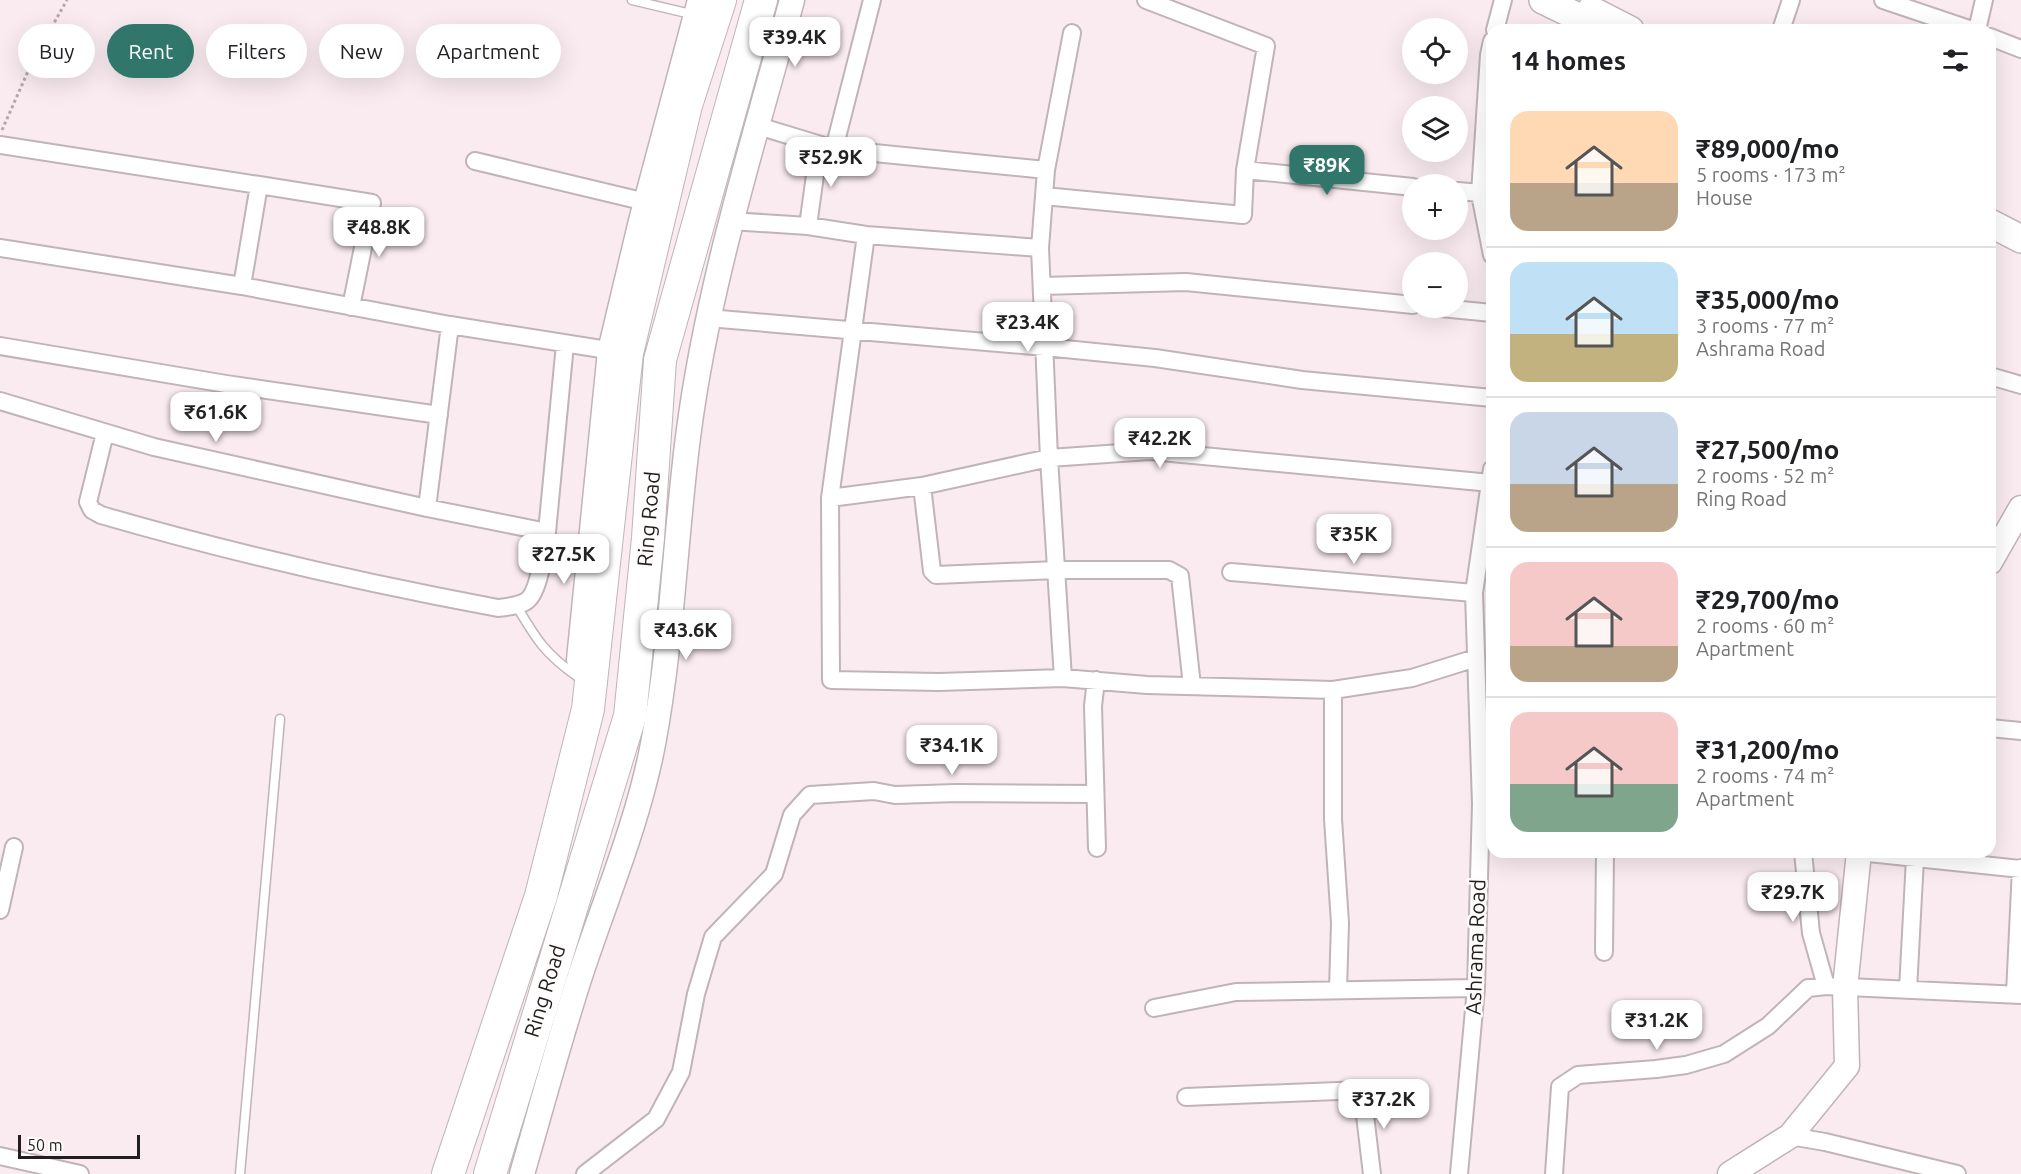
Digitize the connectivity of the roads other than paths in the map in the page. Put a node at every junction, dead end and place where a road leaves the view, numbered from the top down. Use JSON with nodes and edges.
{"nodes":[{"id":1,"x":632,"y":0,"type":"edge"},
{"id":2,"x":761,"y":0,"type":"edge"},
{"id":3,"x":792,"y":0,"type":"edge"},
{"id":4,"x":872,"y":0,"type":"edge"},
{"id":5,"x":1146,"y":0,"type":"edge"},
{"id":6,"x":1503,"y":0,"type":"edge"},
{"id":7,"x":1543,"y":0,"type":"edge"},
{"id":8,"x":1571,"y":0,"type":"edge"},
{"id":9,"x":1791,"y":0,"type":"edge"},
{"id":10,"x":1884,"y":0,"type":"edge"},
{"id":11,"x":1984,"y":0,"type":"edge"},
{"id":12,"x":705,"y":5,"type":"edge"},
{"id":13,"x":1497,"y":24,"type":"edge"},
{"id":14,"x":1593,"y":24,"type":"edge"},
{"id":15,"x":1618,"y":24,"type":"edge"},
{"id":16,"x":1783,"y":24,"type":"edge"},
{"id":17,"x":1954,"y":24,"type":"edge"},
{"id":18,"x":1978,"y":24,"type":"edge"},
{"id":19,"x":1072,"y":33,"type":"dead end"},
{"id":20,"x":1996,"y":39,"type":"edge"},
{"id":21,"x":2021,"y":49,"type":"edge"},
{"id":22,"x":758,"y":126,"type":"junction"},
{"id":23,"x":0,"y":145,"type":"edge"},
{"id":24,"x":827,"y":147,"type":"junction"},
{"id":25,"x":474,"y":161,"type":"dead end"},
{"id":26,"x":1046,"y":170,"type":"junction"},
{"id":27,"x":1245,"y":170,"type":"junction"},
{"id":28,"x":259,"y":185,"type":"junction"},
{"id":29,"x":1402,"y":186,"type":"edge"},
{"id":30,"x":1468,"y":192,"type":"edge"},
{"id":31,"x":1486,"y":194,"type":"edge"},
{"id":32,"x":1044,"y":196,"type":"junction"},
{"id":33,"x":646,"y":202,"type":"junction"},
{"id":34,"x":1996,"y":214,"type":"edge"},
{"id":35,"x":731,"y":221,"type":"junction"},
{"id":36,"x":808,"y":226,"type":"junction"},
{"id":37,"x":1996,"y":226,"type":"edge"},
{"id":38,"x":2021,"y":226,"type":"edge"},
{"id":39,"x":866,"y":235,"type":"junction"},
{"id":40,"x":2021,"y":239,"type":"edge"},
{"id":41,"x":0,"y":248,"type":"edge"},
{"id":42,"x":1040,"y":248,"type":"junction"},
{"id":43,"x":242,"y":286,"type":"junction"},
{"id":44,"x":1042,"y":286,"type":"junction"},
{"id":45,"x":1402,"y":304,"type":"edge"},
{"id":46,"x":351,"y":307,"type":"junction"},
{"id":47,"x":1468,"y":311,"type":"edge"},
{"id":48,"x":1486,"y":312,"type":"edge"},
{"id":49,"x":708,"y":318,"type":"junction"},
{"id":50,"x":450,"y":326,"type":"junction"},
{"id":51,"x":854,"y":330,"type":"junction"},
{"id":52,"x":565,"y":344,"type":"junction"},
{"id":53,"x":0,"y":346,"type":"edge"},
{"id":54,"x":1045,"y":347,"type":"junction"},
{"id":55,"x":618,"y":352,"type":"junction"},
{"id":56,"x":1996,"y":378,"type":"edge"},
{"id":57,"x":2021,"y":385,"type":"edge"},
{"id":58,"x":1486,"y":397,"type":"edge"},
{"id":59,"x":0,"y":401,"type":"edge"},
{"id":60,"x":439,"y":415,"type":"junction"},
{"id":61,"x":105,"y":433,"type":"junction"},
{"id":62,"x":1049,"y":458,"type":"junction"},
{"id":63,"x":1486,"y":476,"type":"edge"},
{"id":64,"x":922,"y":486,"type":"junction"},
{"id":65,"x":830,"y":498,"type":"junction"},
{"id":66,"x":427,"y":508,"type":"junction"},
{"id":67,"x":2021,"y":508,"type":"edge"},
{"id":68,"x":1486,"y":515,"type":"edge"},
{"id":69,"x":547,"y":532,"type":"junction"},
{"id":70,"x":1996,"y":552,"type":"edge"},
{"id":71,"x":1056,"y":570,"type":"junction"},
{"id":72,"x":1231,"y":572,"type":"dead end"},
{"id":73,"x":1474,"y":593,"type":"junction"},
{"id":74,"x":516,"y":605,"type":"junction"},
{"id":75,"x":1476,"y":658,"type":"junction"},
{"id":76,"x":578,"y":677,"type":"junction"},
{"id":77,"x":1064,"y":678,"type":"junction"},
{"id":78,"x":1095,"y":681,"type":"junction"},
{"id":79,"x":1192,"y":686,"type":"junction"},
{"id":80,"x":1333,"y":690,"type":"junction"},
{"id":81,"x":280,"y":719,"type":"dead end"},
{"id":82,"x":1996,"y":729,"type":"edge"},
{"id":83,"x":2021,"y":731,"type":"edge"},
{"id":84,"x":1486,"y":792,"type":"edge"},
{"id":85,"x":1095,"y":794,"type":"junction"},
{"id":86,"x":1486,"y":822,"type":"edge"},
{"id":87,"x":14,"y":848,"type":"dead end"},
{"id":88,"x":1097,"y":848,"type":"dead end"},
{"id":89,"x":1605,"y":858,"type":"edge"},
{"id":90,"x":1804,"y":858,"type":"edge"},
{"id":91,"x":1858,"y":858,"type":"edge"},
{"id":92,"x":1915,"y":858,"type":"joint"},
{"id":93,"x":2021,"y":868,"type":"edge"},
{"id":94,"x":0,"y":910,"type":"edge"},
{"id":95,"x":1604,"y":952,"type":"dead end"},
{"id":96,"x":1835,"y":987,"type":"junction"},
{"id":97,"x":1476,"y":988,"type":"junction"},
{"id":98,"x":1338,"y":989,"type":"junction"},
{"id":99,"x":1908,"y":990,"type":"junction"},
{"id":100,"x":2018,"y":994,"type":"edge"},
{"id":101,"x":1154,"y":1008,"type":"dead end"},
{"id":102,"x":1186,"y":1097,"type":"dead end"},
{"id":103,"x":1790,"y":1137,"type":"junction"},
{"id":104,"x":0,"y":1156,"type":"edge"},
{"id":105,"x":80,"y":1174,"type":"edge"},
{"id":106,"x":240,"y":1174,"type":"edge"},
{"id":107,"x":438,"y":1174,"type":"edge"},
{"id":108,"x":448,"y":1174,"type":"edge"},
{"id":109,"x":490,"y":1174,"type":"edge"},
{"id":110,"x":522,"y":1174,"type":"edge"},
{"id":111,"x":585,"y":1174,"type":"edge"},
{"id":112,"x":1372,"y":1174,"type":"edge"},
{"id":113,"x":1460,"y":1174,"type":"edge"},
{"id":114,"x":1554,"y":1174,"type":"edge"},
{"id":115,"x":1730,"y":1174,"type":"edge"},
{"id":116,"x":1958,"y":1174,"type":"edge"}],
"edges":[{"from":1,"to":12,"type":"lane"},
{"from":2,"to":109,"type":"highway","name":"Ring Road"},
{"from":3,"to":22,"type":"street"},
{"from":4,"to":24,"type":"street"},
{"from":5,"to":27,"type":"street"},
{"from":6,"to":13,"type":"street"},
{"from":7,"to":14,"type":"main road"},
{"from":8,"to":15,"type":"main road"},
{"from":9,"to":16,"type":"street"},
{"from":10,"to":17,"type":"street"},
{"from":11,"to":18,"type":"street"},
{"from":12,"to":33,"type":"street"},
{"from":12,"to":55,"type":"highway","name":"Ring Road"},
{"from":19,"to":26,"type":"street"},
{"from":20,"to":21,"type":"street"},
{"from":22,"to":24,"type":"street"},
{"from":22,"to":35,"type":"street"},
{"from":23,"to":28,"type":"street"},
{"from":24,"to":26,"type":"street"},
{"from":24,"to":36,"type":"street"},
{"from":25,"to":33,"type":"street"},
{"from":26,"to":32,"type":"street"},
{"from":27,"to":29,"type":"street"},
{"from":27,"to":32,"type":"street"},
{"from":28,"to":43,"type":"street"},
{"from":28,"to":46,"type":"street"},
{"from":30,"to":31,"type":"street"},
{"from":32,"to":42,"type":"street"},
{"from":33,"to":55,"type":"street"},
{"from":34,"to":38,"type":"main road"},
{"from":35,"to":36,"type":"street"},
{"from":35,"to":49,"type":"street"},
{"from":36,"to":39,"type":"street"},
{"from":37,"to":40,"type":"main road"},
{"from":39,"to":42,"type":"street"},
{"from":39,"to":51,"type":"street"},
{"from":41,"to":43,"type":"street"},
{"from":42,"to":44,"type":"street"},
{"from":43,"to":46,"type":"street"},
{"from":44,"to":45,"type":"street"},
{"from":44,"to":54,"type":"street"},
{"from":46,"to":50,"type":"street"},
{"from":47,"to":48,"type":"street"},
{"from":49,"to":51,"type":"street"},
{"from":49,"to":110,"type":"street"},
{"from":50,"to":52,"type":"street"},
{"from":50,"to":60,"type":"street"},
{"from":51,"to":54,"type":"street"},
{"from":51,"to":65,"type":"street"},
{"from":52,"to":55,"type":"street"},
{"from":52,"to":69,"type":"street"},
{"from":53,"to":60,"type":"street"},
{"from":54,"to":58,"type":"street"},
{"from":54,"to":62,"type":"street"},
{"from":55,"to":76,"type":"street"},
{"from":55,"to":108,"type":"highway","name":"Ring Road"},
{"from":56,"to":57,"type":"street"},
{"from":59,"to":61,"type":"street"},
{"from":60,"to":66,"type":"street"},
{"from":61,"to":66,"type":"street"},
{"from":61,"to":74,"type":"street"},
{"from":62,"to":63,"type":"street"},
{"from":62,"to":64,"type":"street"},
{"from":62,"to":71,"type":"street"},
{"from":64,"to":65,"type":"street"},
{"from":64,"to":71,"type":"street"},
{"from":65,"to":77,"type":"street"},
{"from":66,"to":69,"type":"street"},
{"from":67,"to":70,"type":"street"},
{"from":68,"to":73,"type":"street","name":"Ashrama Road"},
{"from":69,"to":74,"type":"street"},
{"from":71,"to":77,"type":"street"},
{"from":71,"to":79,"type":"street"},
{"from":72,"to":73,"type":"street"},
{"from":73,"to":75,"type":"street","name":"Ashrama Road"},
{"from":74,"to":76,"type":"lane"},
{"from":75,"to":80,"type":"street"},
{"from":75,"to":84,"type":"street","name":"Ashrama Road"},
{"from":76,"to":107,"type":"street"},
{"from":77,"to":78,"type":"street"},
{"from":78,"to":79,"type":"street"},
{"from":78,"to":85,"type":"street"},
{"from":79,"to":80,"type":"street"},
{"from":80,"to":98,"type":"street"},
{"from":81,"to":106,"type":"lane"},
{"from":82,"to":83,"type":"street"},
{"from":85,"to":88,"type":"street"},
{"from":85,"to":111,"type":"street"},
{"from":86,"to":97,"type":"street","name":"Ashrama Road"},
{"from":87,"to":94,"type":"street"},
{"from":89,"to":95,"type":"street"},
{"from":90,"to":96,"type":"street"},
{"from":91,"to":96,"type":"street"},
{"from":92,"to":93,"type":"street"},
{"from":92,"to":99,"type":"street"},
{"from":93,"to":100,"type":"street"},
{"from":96,"to":99,"type":"street"},
{"from":96,"to":103,"type":"street"},
{"from":96,"to":114,"type":"street"},
{"from":97,"to":98,"type":"street"},
{"from":97,"to":113,"type":"street","name":"Ashrama Road"},
{"from":98,"to":101,"type":"street"},
{"from":99,"to":100,"type":"street"},
{"from":102,"to":112,"type":"street"},
{"from":103,"to":115,"type":"street"},
{"from":103,"to":116,"type":"street"},
{"from":104,"to":105,"type":"street"}]}
